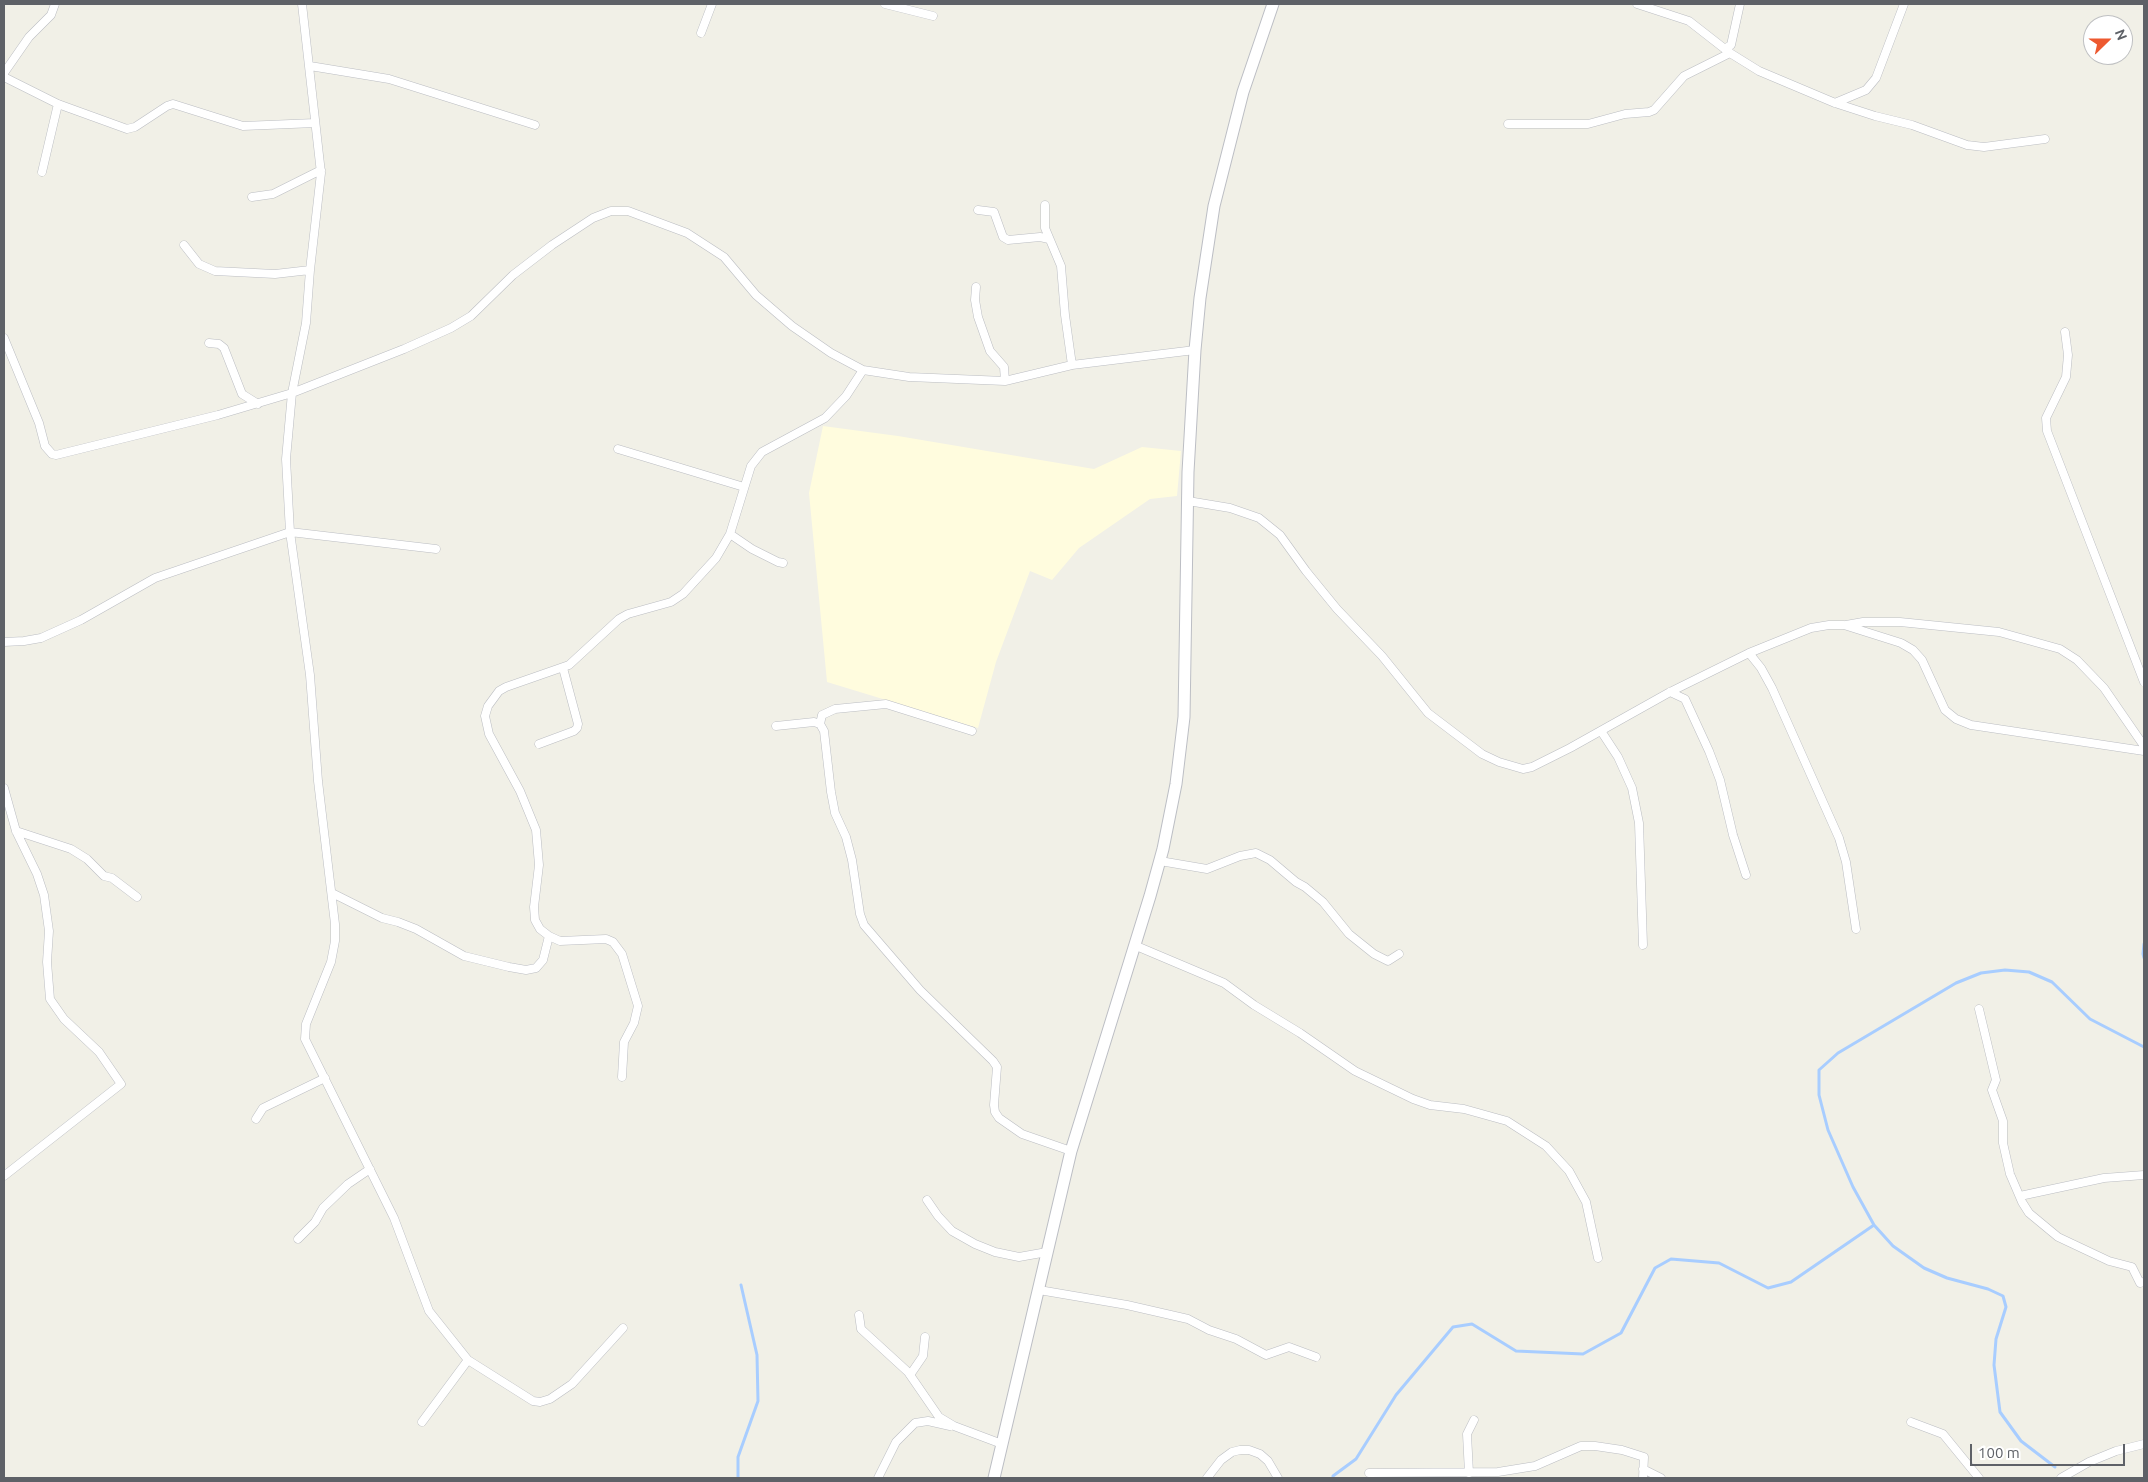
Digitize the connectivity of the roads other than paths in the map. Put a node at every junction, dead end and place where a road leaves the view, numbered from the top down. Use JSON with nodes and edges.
{"nodes":[{"id":1,"x":55,"y":4,"type":"edge"},
{"id":2,"x":302,"y":4,"type":"edge"},
{"id":3,"x":712,"y":4,"type":"edge"},
{"id":4,"x":885,"y":4,"type":"edge"},
{"id":5,"x":1273,"y":4,"type":"edge"},
{"id":6,"x":1637,"y":4,"type":"edge"},
{"id":7,"x":1740,"y":4,"type":"edge"},
{"id":8,"x":1904,"y":4,"type":"edge"},
{"id":9,"x":932,"y":16,"type":"dead end"},
{"id":10,"x":701,"y":33,"type":"dead end"},
{"id":11,"x":1728,"y":50,"type":"junction"},
{"id":12,"x":310,"y":66,"type":"junction"},
{"id":13,"x":1835,"y":103,"type":"junction"},
{"id":14,"x":58,"y":104,"type":"junction"},
{"id":15,"x":315,"y":123,"type":"junction"},
{"id":16,"x":1508,"y":124,"type":"dead end"},
{"id":17,"x":535,"y":125,"type":"dead end"},
{"id":18,"x":2046,"y":139,"type":"dead end"},
{"id":19,"x":321,"y":170,"type":"junction"},
{"id":20,"x":42,"y":172,"type":"dead end"},
{"id":21,"x":252,"y":197,"type":"dead end"},
{"id":22,"x":1045,"y":204,"type":"dead end"},
{"id":23,"x":978,"y":210,"type":"dead end"},
{"id":24,"x":1049,"y":239,"type":"junction"},
{"id":25,"x":184,"y":245,"type":"dead end"},
{"id":26,"x":310,"y":270,"type":"junction"},
{"id":27,"x":976,"y":287,"type":"dead end"},
{"id":28,"x":2065,"y":332,"type":"dead end"},
{"id":29,"x":4,"y":338,"type":"edge"},
{"id":30,"x":208,"y":343,"type":"dead end"},
{"id":31,"x":1194,"y":350,"type":"junction"},
{"id":32,"x":1072,"y":365,"type":"junction"},
{"id":33,"x":863,"y":370,"type":"junction"},
{"id":34,"x":1005,"y":381,"type":"junction"},
{"id":35,"x":292,"y":394,"type":"junction"},
{"id":36,"x":258,"y":404,"type":"junction"},
{"id":37,"x":618,"y":449,"type":"dead end"},
{"id":38,"x":744,"y":487,"type":"junction"},
{"id":39,"x":1188,"y":502,"type":"junction"},
{"id":40,"x":290,"y":532,"type":"junction"},
{"id":41,"x":730,"y":534,"type":"junction"},
{"id":42,"x":436,"y":549,"type":"dead end"},
{"id":43,"x":783,"y":563,"type":"dead end"},
{"id":44,"x":1844,"y":625,"type":"junction"},
{"id":45,"x":4,"y":642,"type":"edge"},
{"id":46,"x":1749,"y":653,"type":"junction"},
{"id":47,"x":563,"y":668,"type":"junction"},
{"id":48,"x":2144,"y":682,"type":"edge"},
{"id":49,"x":1670,"y":692,"type":"junction"},
{"id":50,"x":820,"y":724,"type":"junction"},
{"id":51,"x":776,"y":726,"type":"dead end"},
{"id":52,"x":972,"y":730,"type":"dead end"},
{"id":53,"x":1601,"y":731,"type":"junction"},
{"id":54,"x":539,"y":744,"type":"dead end"},
{"id":55,"x":2144,"y":746,"type":"edge"},
{"id":56,"x":2144,"y":751,"type":"edge"},
{"id":57,"x":4,"y":788,"type":"edge"},
{"id":58,"x":16,"y":831,"type":"junction"},
{"id":59,"x":1160,"y":861,"type":"junction"},
{"id":60,"x":1746,"y":875,"type":"dead end"},
{"id":61,"x":332,"y":894,"type":"junction"},
{"id":62,"x":137,"y":896,"type":"dead end"},
{"id":63,"x":1856,"y":929,"type":"dead end"},
{"id":64,"x":549,"y":936,"type":"junction"},
{"id":65,"x":1134,"y":945,"type":"junction"},
{"id":66,"x":1643,"y":945,"type":"dead end"},
{"id":67,"x":1399,"y":954,"type":"dead end"},
{"id":68,"x":1978,"y":1009,"type":"dead end"},
{"id":69,"x":622,"y":1077,"type":"dead end"},
{"id":70,"x":326,"y":1078,"type":"junction"},
{"id":71,"x":256,"y":1120,"type":"dead end"},
{"id":72,"x":1071,"y":1150,"type":"junction"},
{"id":73,"x":370,"y":1169,"type":"junction"},
{"id":74,"x":2144,"y":1175,"type":"edge"},
{"id":75,"x":4,"y":1176,"type":"edge"},
{"id":76,"x":2020,"y":1196,"type":"junction"},
{"id":77,"x":927,"y":1200,"type":"dead end"},
{"id":78,"x":298,"y":1239,"type":"dead end"},
{"id":79,"x":1046,"y":1252,"type":"junction"},
{"id":80,"x":1598,"y":1258,"type":"dead end"},
{"id":81,"x":2144,"y":1282,"type":"edge"},
{"id":82,"x":1040,"y":1290,"type":"junction"},
{"id":83,"x":859,"y":1316,"type":"dead end"},
{"id":84,"x":623,"y":1328,"type":"dead end"},
{"id":85,"x":925,"y":1338,"type":"dead end"},
{"id":86,"x":1316,"y":1357,"type":"dead end"},
{"id":87,"x":468,"y":1360,"type":"junction"},
{"id":88,"x":910,"y":1374,"type":"junction"},
{"id":89,"x":1474,"y":1420,"type":"dead end"},
{"id":90,"x":422,"y":1422,"type":"dead end"},
{"id":91,"x":1911,"y":1422,"type":"dead end"},
{"id":92,"x":954,"y":1426,"type":"junction"},
{"id":93,"x":1002,"y":1444,"type":"junction"},
{"id":94,"x":2144,"y":1444,"type":"edge"},
{"id":95,"x":1643,"y":1469,"type":"junction"},
{"id":96,"x":1369,"y":1473,"type":"dead end"},
{"id":97,"x":1469,"y":1473,"type":"junction"},
{"id":98,"x":878,"y":1478,"type":"edge"},
{"id":99,"x":994,"y":1478,"type":"edge"},
{"id":100,"x":1207,"y":1478,"type":"edge"},
{"id":101,"x":1278,"y":1478,"type":"edge"},
{"id":102,"x":1643,"y":1478,"type":"edge"},
{"id":103,"x":1661,"y":1478,"type":"edge"},
{"id":104,"x":1979,"y":1478,"type":"edge"},
{"id":105,"x":2061,"y":1478,"type":"edge"}],
"edges":[{"from":1,"to":14,"type":"street"},
{"from":2,"to":12,"type":"street"},
{"from":3,"to":10,"type":"street"},
{"from":4,"to":9,"type":"street"},
{"from":5,"to":31,"type":"main road"},
{"from":6,"to":11,"type":"street"},
{"from":7,"to":11,"type":"street"},
{"from":8,"to":13,"type":"street"},
{"from":11,"to":13,"type":"street"},
{"from":11,"to":16,"type":"street"},
{"from":12,"to":15,"type":"street"},
{"from":12,"to":17,"type":"street"},
{"from":13,"to":18,"type":"street"},
{"from":14,"to":15,"type":"street"},
{"from":14,"to":20,"type":"street"},
{"from":15,"to":19,"type":"street"},
{"from":19,"to":21,"type":"street"},
{"from":19,"to":26,"type":"street"},
{"from":22,"to":24,"type":"street"},
{"from":23,"to":24,"type":"street"},
{"from":24,"to":32,"type":"street"},
{"from":25,"to":26,"type":"street"},
{"from":26,"to":35,"type":"street"},
{"from":27,"to":34,"type":"street"},
{"from":28,"to":48,"type":"street"},
{"from":29,"to":36,"type":"street"},
{"from":30,"to":36,"type":"street"},
{"from":31,"to":32,"type":"street"},
{"from":31,"to":39,"type":"main road"},
{"from":32,"to":34,"type":"street"},
{"from":33,"to":34,"type":"street"},
{"from":33,"to":35,"type":"street"},
{"from":33,"to":38,"type":"street"},
{"from":35,"to":36,"type":"street"},
{"from":35,"to":40,"type":"street"},
{"from":37,"to":38,"type":"street"},
{"from":38,"to":41,"type":"street"},
{"from":39,"to":53,"type":"street"},
{"from":39,"to":59,"type":"main road"},
{"from":40,"to":42,"type":"street"},
{"from":40,"to":45,"type":"street"},
{"from":40,"to":61,"type":"street"},
{"from":41,"to":43,"type":"street"},
{"from":41,"to":47,"type":"street"},
{"from":44,"to":46,"type":"street"},
{"from":44,"to":55,"type":"street"},
{"from":44,"to":56,"type":"street"},
{"from":46,"to":49,"type":"street"},
{"from":46,"to":63,"type":"street"},
{"from":47,"to":54,"type":"street"},
{"from":47,"to":64,"type":"street"},
{"from":49,"to":53,"type":"street"},
{"from":49,"to":60,"type":"street"},
{"from":50,"to":51,"type":"street"},
{"from":50,"to":52,"type":"street"},
{"from":50,"to":72,"type":"street"},
{"from":53,"to":66,"type":"street"},
{"from":57,"to":58,"type":"street"},
{"from":58,"to":62,"type":"street"},
{"from":58,"to":75,"type":"street"},
{"from":59,"to":65,"type":"main road"},
{"from":59,"to":67,"type":"street"},
{"from":61,"to":64,"type":"street"},
{"from":61,"to":70,"type":"street"},
{"from":64,"to":69,"type":"street"},
{"from":65,"to":72,"type":"main road"},
{"from":65,"to":80,"type":"street"},
{"from":68,"to":76,"type":"street"},
{"from":70,"to":71,"type":"street"},
{"from":70,"to":73,"type":"street"},
{"from":72,"to":79,"type":"main road"},
{"from":73,"to":78,"type":"street"},
{"from":73,"to":87,"type":"street"},
{"from":74,"to":76,"type":"street"},
{"from":76,"to":81,"type":"street"},
{"from":77,"to":79,"type":"street"},
{"from":79,"to":82,"type":"main road"},
{"from":82,"to":86,"type":"street"},
{"from":82,"to":93,"type":"main road"},
{"from":83,"to":88,"type":"street"},
{"from":84,"to":87,"type":"street"},
{"from":85,"to":88,"type":"street"},
{"from":87,"to":90,"type":"street"},
{"from":88,"to":92,"type":"street"},
{"from":89,"to":97,"type":"street"},
{"from":91,"to":104,"type":"street"},
{"from":92,"to":93,"type":"street"},
{"from":92,"to":98,"type":"street"},
{"from":93,"to":99,"type":"main road"},
{"from":94,"to":105,"type":"street"},
{"from":95,"to":97,"type":"street"},
{"from":95,"to":102,"type":"street"},
{"from":95,"to":103,"type":"street"},
{"from":96,"to":97,"type":"street"},
{"from":100,"to":101,"type":"street"}]}
